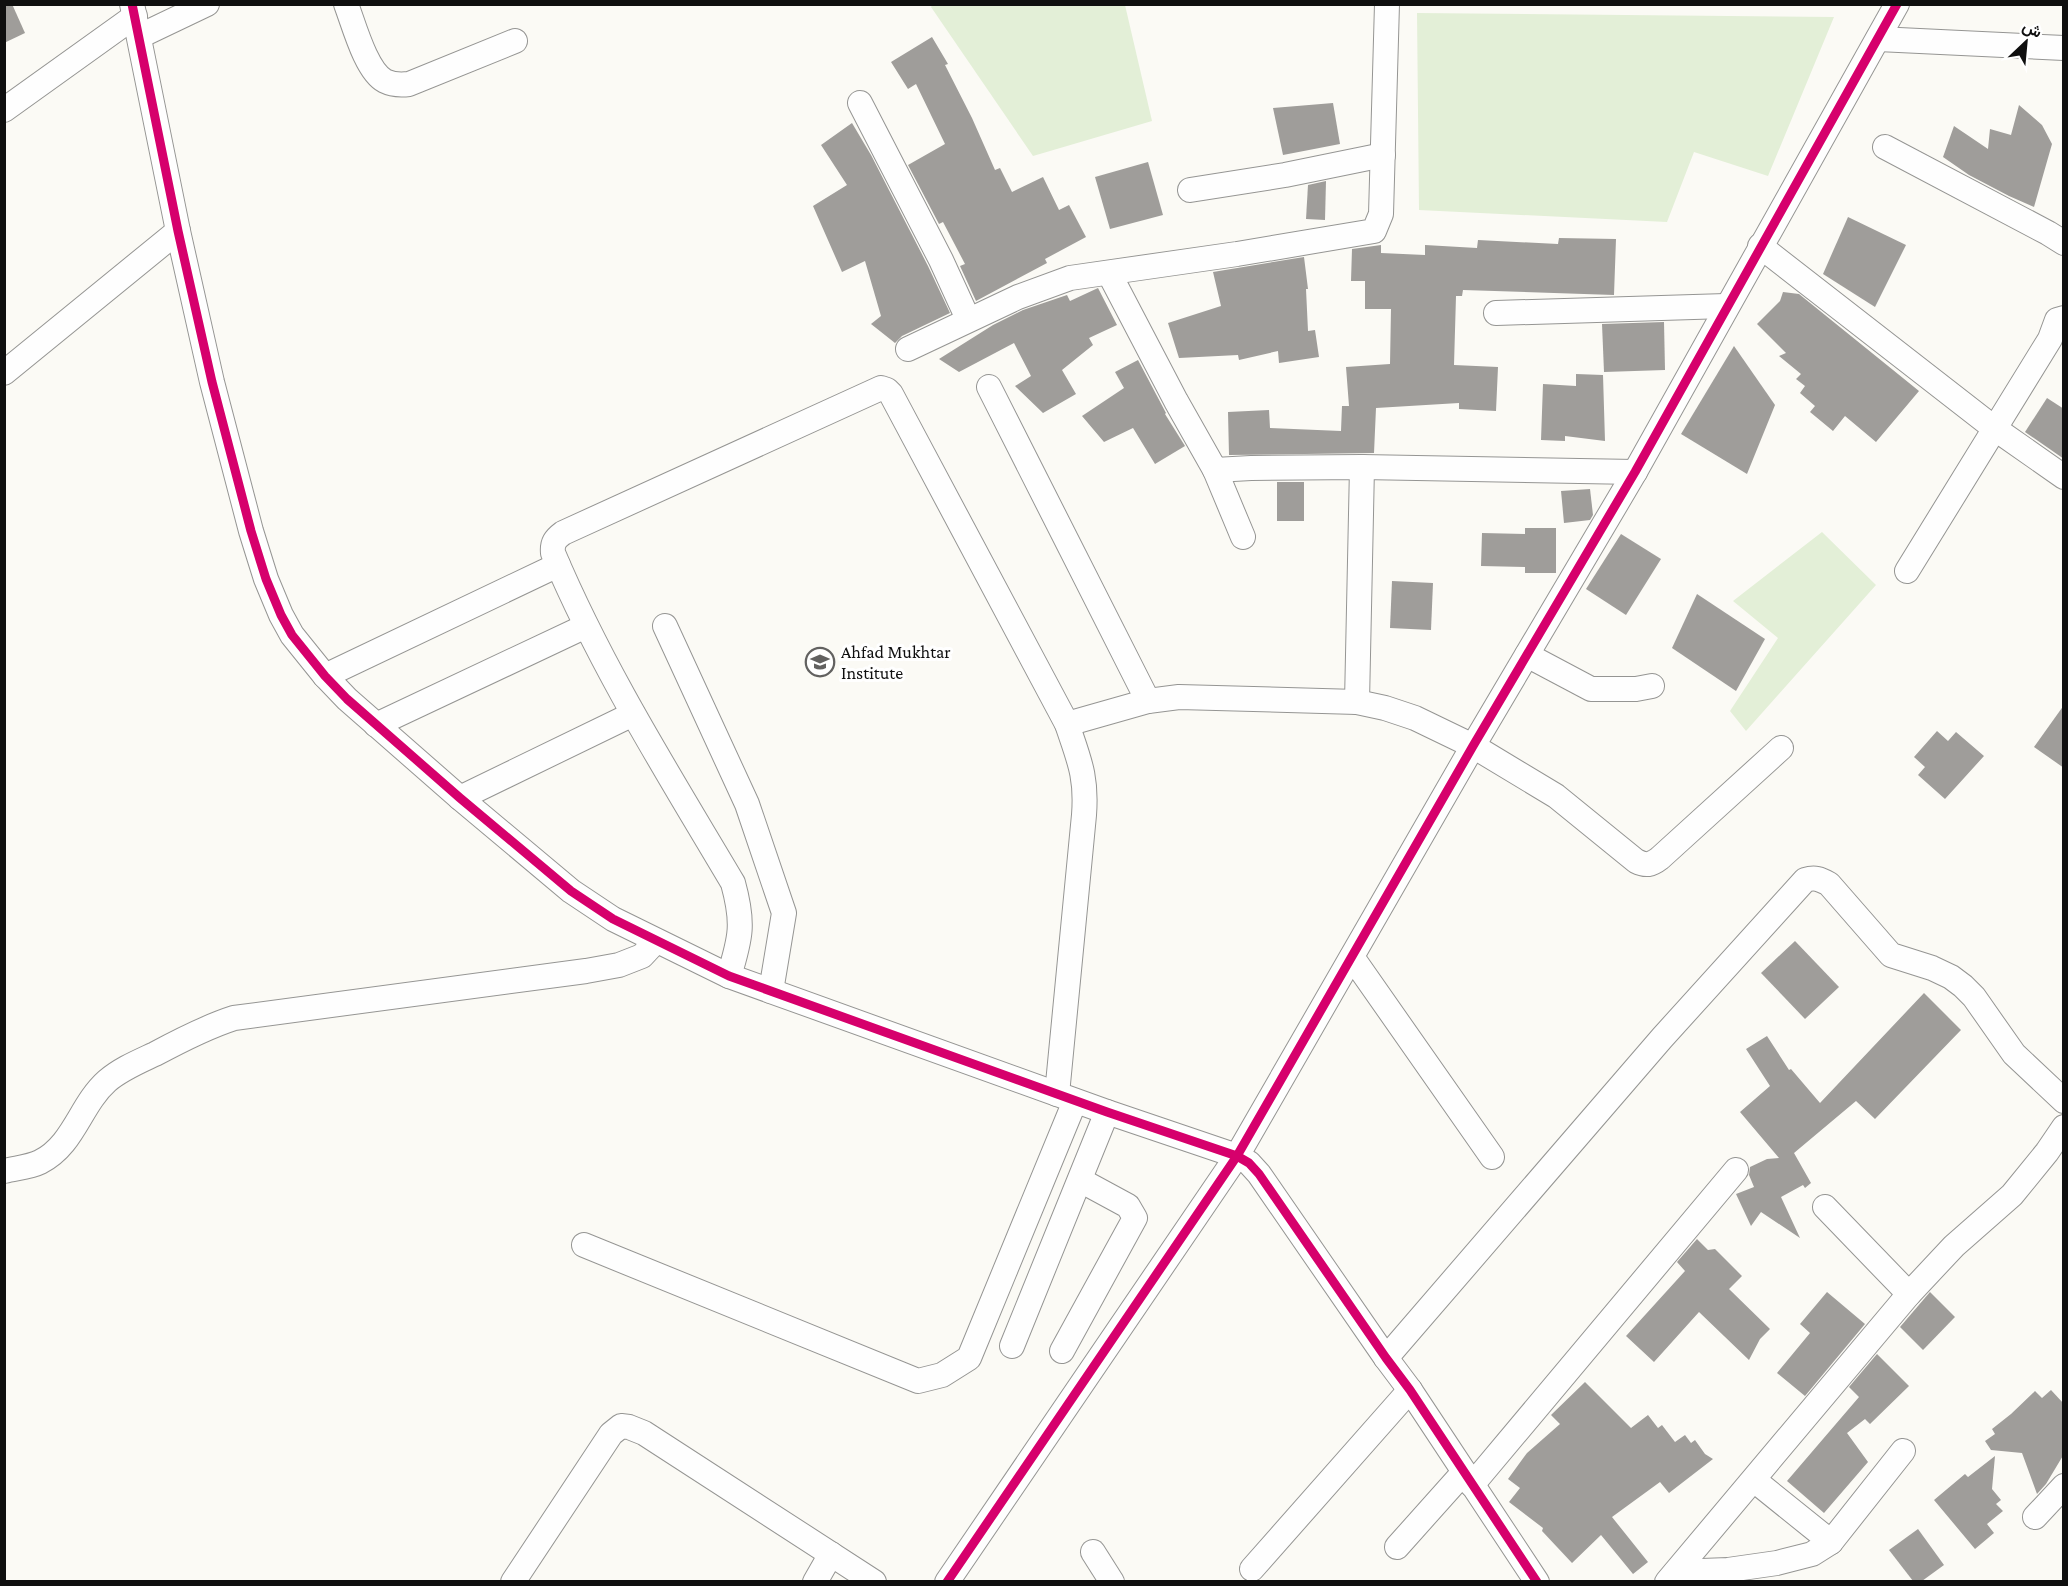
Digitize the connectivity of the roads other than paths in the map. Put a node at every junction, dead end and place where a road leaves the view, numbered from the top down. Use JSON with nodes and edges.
{"nodes":[{"id":1,"x":207,"y":4,"type":"edge"},
{"id":2,"x":346,"y":4,"type":"edge"},
{"id":3,"x":1387,"y":4,"type":"edge"},
{"id":4,"x":1896,"y":4,"type":"edge"},
{"id":5,"x":136,"y":19,"type":"edge"},
{"id":6,"x":1878,"y":39,"type":"junction"},
{"id":7,"x":515,"y":41,"type":"dead end"},
{"id":8,"x":2064,"y":48,"type":"edge"},
{"id":9,"x":860,"y":103,"type":"dead end"},
{"id":10,"x":4,"y":110,"type":"edge"},
{"id":11,"x":1885,"y":147,"type":"dead end"},
{"id":12,"x":1383,"y":155,"type":"junction"},
{"id":13,"x":1190,"y":190,"type":"dead end"},
{"id":14,"x":178,"y":231,"type":"junction"},
{"id":15,"x":2064,"y":243,"type":"edge"},
{"id":16,"x":1760,"y":246,"type":"junction"},
{"id":17,"x":1109,"y":273,"type":"junction"},
{"id":18,"x":1726,"y":306,"type":"junction"},
{"id":19,"x":2061,"y":312,"type":"edge"},
{"id":20,"x":1496,"y":314,"type":"dead end"},
{"id":21,"x":968,"y":319,"type":"junction"},
{"id":22,"x":908,"y":349,"type":"dead end"},
{"id":23,"x":4,"y":373,"type":"edge"},
{"id":24,"x":989,"y":387,"type":"dead end"},
{"id":25,"x":1994,"y":428,"type":"junction"},
{"id":26,"x":1362,"y":467,"type":"junction"},
{"id":27,"x":1215,"y":470,"type":"junction"},
{"id":28,"x":1635,"y":472,"type":"junction"},
{"id":29,"x":2064,"y":477,"type":"edge"},
{"id":30,"x":1244,"y":537,"type":"dead end"},
{"id":31,"x":558,"y":565,"type":"junction"},
{"id":32,"x":1907,"y":571,"type":"dead end"},
{"id":33,"x":586,"y":626,"type":"junction"},
{"id":34,"x":665,"y":626,"type":"dead end"},
{"id":35,"x":1527,"y":655,"type":"junction"},
{"id":36,"x":325,"y":676,"type":"junction"},
{"id":37,"x":1652,"y":687,"type":"dead end"},
{"id":38,"x":1148,"y":701,"type":"junction"},
{"id":39,"x":1357,"y":702,"type":"junction"},
{"id":40,"x":633,"y":714,"type":"junction"},
{"id":41,"x":1067,"y":724,"type":"junction"},
{"id":42,"x":376,"y":725,"type":"junction"},
{"id":43,"x":1473,"y":746,"type":"junction"},
{"id":44,"x":1781,"y":748,"type":"dead end"},
{"id":45,"x":460,"y":798,"type":"junction"},
{"id":46,"x":656,"y":941,"type":"junction"},
{"id":47,"x":1352,"y":957,"type":"junction"},
{"id":48,"x":729,"y":976,"type":"junction"},
{"id":49,"x":771,"y":991,"type":"junction"},
{"id":50,"x":1066,"y":1097,"type":"junction"},
{"id":51,"x":2064,"y":1101,"type":"edge"},
{"id":52,"x":1107,"y":1112,"type":"junction"},
{"id":53,"x":2064,"y":1127,"type":"edge"},
{"id":54,"x":1237,"y":1156,"type":"junction"},
{"id":55,"x":1492,"y":1157,"type":"dead end"},
{"id":56,"x":1736,"y":1170,"type":"dead end"},
{"id":57,"x":4,"y":1171,"type":"edge"},
{"id":58,"x":1080,"y":1180,"type":"junction"},
{"id":59,"x":1825,"y":1207,"type":"dead end"},
{"id":60,"x":584,"y":1245,"type":"dead end"},
{"id":61,"x":1909,"y":1294,"type":"junction"},
{"id":62,"x":1012,"y":1346,"type":"dead end"},
{"id":63,"x":1062,"y":1351,"type":"dead end"},
{"id":64,"x":1386,"y":1358,"type":"junction"},
{"id":65,"x":1410,"y":1389,"type":"junction"},
{"id":66,"x":1903,"y":1451,"type":"dead end"},
{"id":67,"x":1468,"y":1479,"type":"junction"},
{"id":68,"x":1754,"y":1480,"type":"junction"},
{"id":69,"x":2064,"y":1486,"type":"edge"},
{"id":70,"x":2035,"y":1517,"type":"dead end"},
{"id":71,"x":1831,"y":1542,"type":"junction"},
{"id":72,"x":1397,"y":1547,"type":"dead end"},
{"id":73,"x":1093,"y":1552,"type":"dead end"},
{"id":74,"x":831,"y":1554,"type":"junction"},
{"id":75,"x":1252,"y":1569,"type":"dead end"},
{"id":76,"x":1672,"y":1576,"type":"edge"},
{"id":77,"x":1527,"y":1577,"type":"edge"},
{"id":78,"x":513,"y":1581,"type":"edge"},
{"id":79,"x":815,"y":1581,"type":"edge"},
{"id":80,"x":874,"y":1581,"type":"edge"},
{"id":81,"x":947,"y":1581,"type":"edge"},
{"id":82,"x":1112,"y":1581,"type":"edge"}],
"edges":[{"from":1,"to":5,"type":"street"},
{"from":2,"to":7,"type":"street"},
{"from":3,"to":12,"type":"street"},
{"from":4,"to":6,"type":"street"},
{"from":5,"to":10,"type":"street"},
{"from":5,"to":14,"type":"street"},
{"from":6,"to":8,"type":"street"},
{"from":6,"to":16,"type":"street"},
{"from":9,"to":21,"type":"street"},
{"from":11,"to":15,"type":"street"},
{"from":12,"to":13,"type":"street"},
{"from":12,"to":17,"type":"street"},
{"from":14,"to":23,"type":"street"},
{"from":14,"to":36,"type":"street"},
{"from":16,"to":18,"type":"street"},
{"from":16,"to":25,"type":"street"},
{"from":17,"to":21,"type":"street"},
{"from":17,"to":27,"type":"street"},
{"from":18,"to":20,"type":"street"},
{"from":18,"to":28,"type":"street"},
{"from":19,"to":25,"type":"street"},
{"from":21,"to":22,"type":"street"},
{"from":24,"to":38,"type":"street"},
{"from":25,"to":29,"type":"street"},
{"from":25,"to":32,"type":"street"},
{"from":26,"to":27,"type":"street"},
{"from":26,"to":28,"type":"street"},
{"from":26,"to":39,"type":"street"},
{"from":27,"to":30,"type":"street"},
{"from":28,"to":35,"type":"street"},
{"from":31,"to":33,"type":"street"},
{"from":31,"to":36,"type":"street"},
{"from":31,"to":41,"type":"street"},
{"from":33,"to":40,"type":"street"},
{"from":33,"to":42,"type":"street"},
{"from":34,"to":49,"type":"street"},
{"from":35,"to":37,"type":"street"},
{"from":35,"to":43,"type":"street"},
{"from":36,"to":42,"type":"street"},
{"from":38,"to":39,"type":"street"},
{"from":38,"to":41,"type":"street"},
{"from":39,"to":43,"type":"street"},
{"from":40,"to":45,"type":"street"},
{"from":40,"to":48,"type":"street"},
{"from":41,"to":50,"type":"street"},
{"from":42,"to":45,"type":"street"},
{"from":43,"to":44,"type":"street"},
{"from":43,"to":47,"type":"street"},
{"from":45,"to":46,"type":"street"},
{"from":46,"to":48,"type":"street"},
{"from":46,"to":57,"type":"street"},
{"from":47,"to":54,"type":"street"},
{"from":47,"to":55,"type":"street"},
{"from":48,"to":49,"type":"street"},
{"from":49,"to":50,"type":"street"},
{"from":50,"to":52,"type":"street"},
{"from":50,"to":60,"type":"street"},
{"from":51,"to":64,"type":"street"},
{"from":52,"to":54,"type":"street"},
{"from":52,"to":58,"type":"street"},
{"from":53,"to":61,"type":"street"},
{"from":54,"to":64,"type":"street"},
{"from":54,"to":81,"type":"street"},
{"from":56,"to":67,"type":"street"},
{"from":58,"to":62,"type":"street"},
{"from":58,"to":63,"type":"street"},
{"from":59,"to":61,"type":"street"},
{"from":61,"to":68,"type":"street"},
{"from":64,"to":65,"type":"street"},
{"from":65,"to":67,"type":"street"},
{"from":65,"to":75,"type":"street"},
{"from":66,"to":71,"type":"street"},
{"from":67,"to":72,"type":"street"},
{"from":67,"to":77,"type":"street"},
{"from":68,"to":71,"type":"street"},
{"from":68,"to":76,"type":"street"},
{"from":69,"to":70,"type":"street"},
{"from":71,"to":76,"type":"street"},
{"from":73,"to":82,"type":"street"},
{"from":74,"to":78,"type":"street"},
{"from":74,"to":79,"type":"street"},
{"from":74,"to":80,"type":"street"}]}
